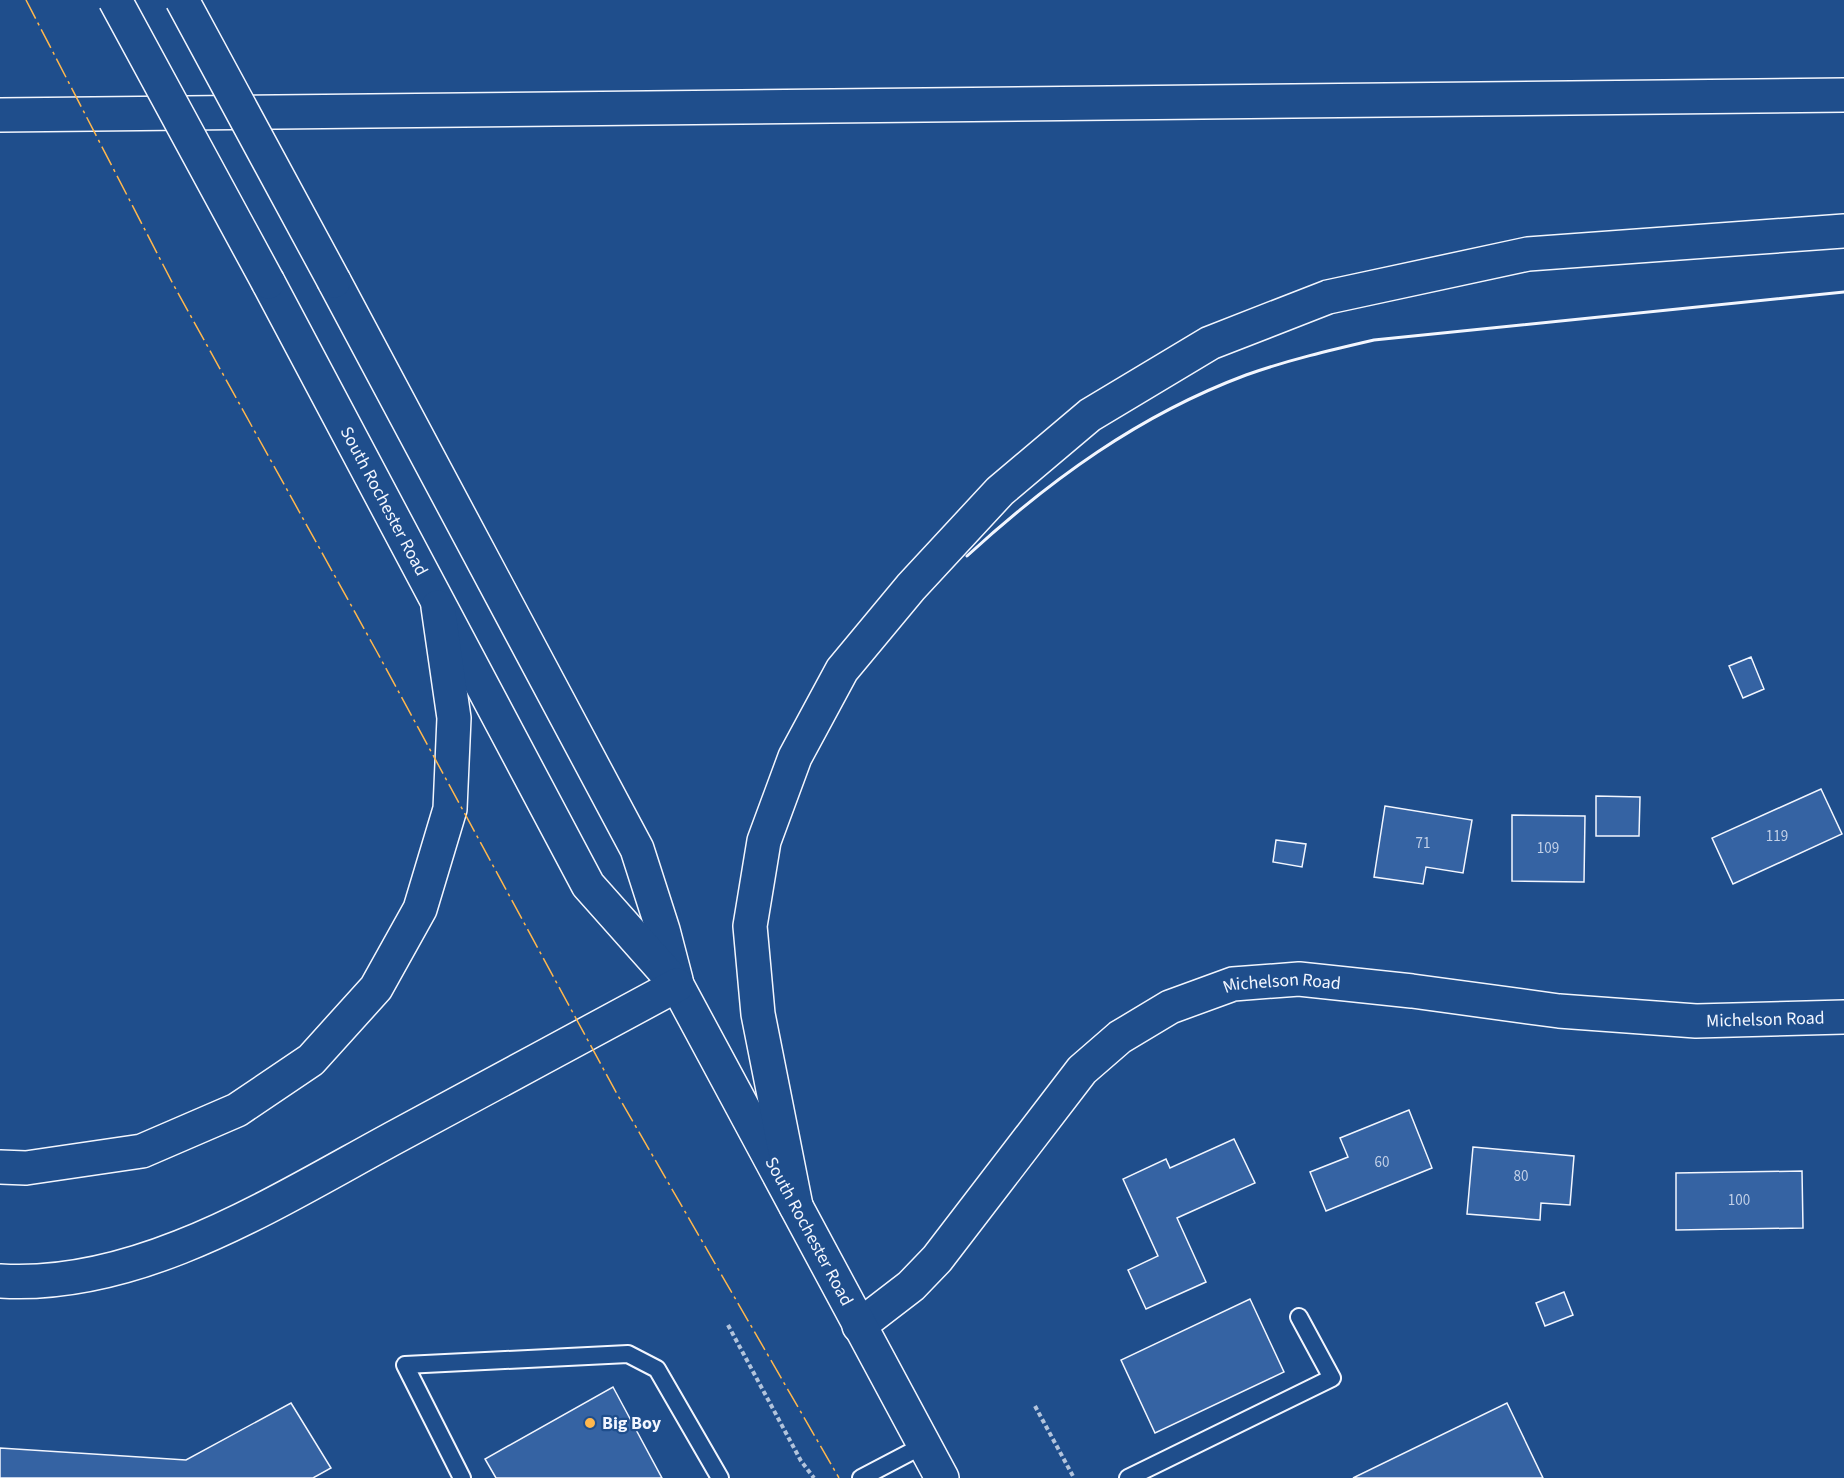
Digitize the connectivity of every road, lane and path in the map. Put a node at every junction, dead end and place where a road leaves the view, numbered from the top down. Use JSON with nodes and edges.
{"nodes":[{"id":1,"x":115,"y":0,"type":"edge"},
{"id":2,"x":182,"y":0,"type":"edge"},
{"id":3,"x":1844,"y":95,"type":"edge"},
{"id":4,"x":0,"y":115,"type":"edge"},
{"id":5,"x":1844,"y":231,"type":"edge"},
{"id":6,"x":438,"y":608,"type":"junction"},
{"id":7,"x":677,"y":985,"type":"junction"},
{"id":8,"x":1844,"y":1017,"type":"edge"},
{"id":9,"x":0,"y":1167,"type":"edge"},
{"id":10,"x":796,"y":1206,"type":"junction"},
{"id":11,"x":0,"y":1281,"type":"edge"},
{"id":12,"x":1299,"y":1317,"type":"dead end"},
{"id":13,"x":728,"y":1324,"type":"dead end"},
{"id":14,"x":859,"y":1326,"type":"junction"},
{"id":15,"x":1035,"y":1406,"type":"dead end"},
{"id":16,"x":924,"y":1445,"type":"junction"},
{"id":17,"x":462,"y":1478,"type":"edge"},
{"id":18,"x":720,"y":1478,"type":"edge"},
{"id":19,"x":814,"y":1478,"type":"edge"},
{"id":20,"x":861,"y":1478,"type":"edge"},
{"id":21,"x":942,"y":1478,"type":"edge"},
{"id":22,"x":1074,"y":1478,"type":"edge"},
{"id":23,"x":1128,"y":1478,"type":"edge"}],
"edges":[{"from":1,"to":6,"type":"main road","name":"South Rochester Road","bridge":true},
{"from":2,"to":7,"type":"main road","name":"South Rochester Road","bridge":true},
{"from":3,"to":4,"type":"main road"},
{"from":5,"to":10,"type":"main road"},
{"from":6,"to":7,"type":"main road","name":"South Rochester Road"},
{"from":6,"to":9,"type":"main road"},
{"from":7,"to":10,"type":"main road","name":"South Rochester Road"},
{"from":7,"to":11,"type":"main road"},
{"from":8,"to":14,"type":"main road","name":"Michelson Road"},
{"from":10,"to":14,"type":"main road","name":"South Rochester Road"},
{"from":12,"to":23,"type":"lane"},
{"from":13,"to":19,"type":"path"},
{"from":14,"to":16,"type":"main road","name":"South Rochester Road"},
{"from":15,"to":22,"type":"path"},
{"from":16,"to":20,"type":"lane"},
{"from":16,"to":21,"type":"main road","name":"South Rochester Road"},
{"from":17,"to":18,"type":"lane"}]}
